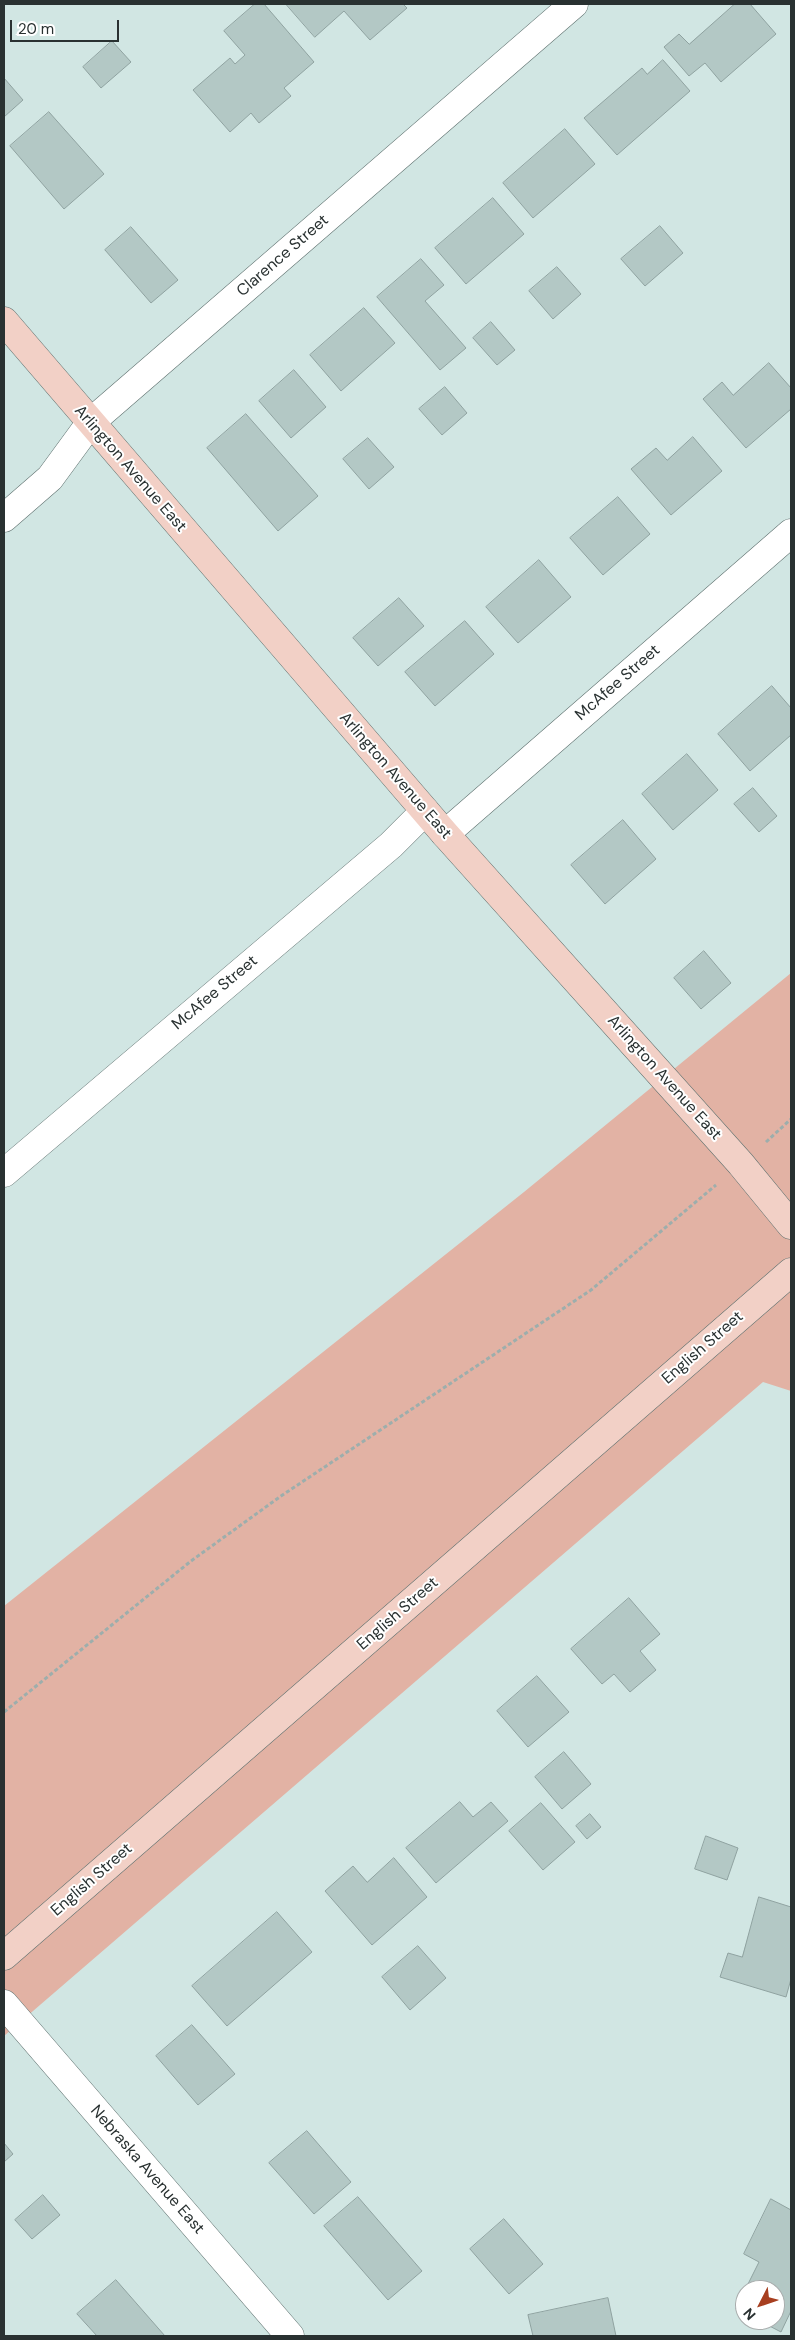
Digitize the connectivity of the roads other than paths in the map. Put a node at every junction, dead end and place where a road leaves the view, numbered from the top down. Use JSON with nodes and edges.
{"nodes":[{"id":1,"x":574,"y":4,"type":"edge"},
{"id":2,"x":4,"y":321,"type":"edge"},
{"id":3,"x":91,"y":422,"type":"junction"},
{"id":4,"x":4,"y":518,"type":"edge"},
{"id":5,"x":791,"y":533,"type":"edge"},
{"id":6,"x":425,"y":811,"type":"junction"},
{"id":7,"x":445,"y":834,"type":"junction"},
{"id":8,"x":4,"y":1173,"type":"edge"},
{"id":9,"x":791,"y":1225,"type":"edge"},
{"id":10,"x":791,"y":1272,"type":"edge"},
{"id":11,"x":4,"y":1956,"type":"edge"},
{"id":12,"x":4,"y":2004,"type":"edge"},
{"id":13,"x":290,"y":2336,"type":"edge"}],
"edges":[{"from":1,"to":3,"type":"street","name":"Clarence Street"},
{"from":2,"to":3,"type":"street","name":"Arlington Avenue East"},
{"from":3,"to":4,"type":"street","name":"Clarence Street"},
{"from":3,"to":6,"type":"street","name":"Arlington Avenue East"},
{"from":5,"to":7,"type":"street","name":"McAfee Street"},
{"from":6,"to":7,"type":"street","name":"Arlington Avenue East"},
{"from":6,"to":8,"type":"street","name":"McAfee Street"},
{"from":7,"to":9,"type":"street","name":"Arlington Avenue East"},
{"from":10,"to":11,"type":"street","name":"English Street"},
{"from":12,"to":13,"type":"street","name":"Nebraska Avenue East"}]}
